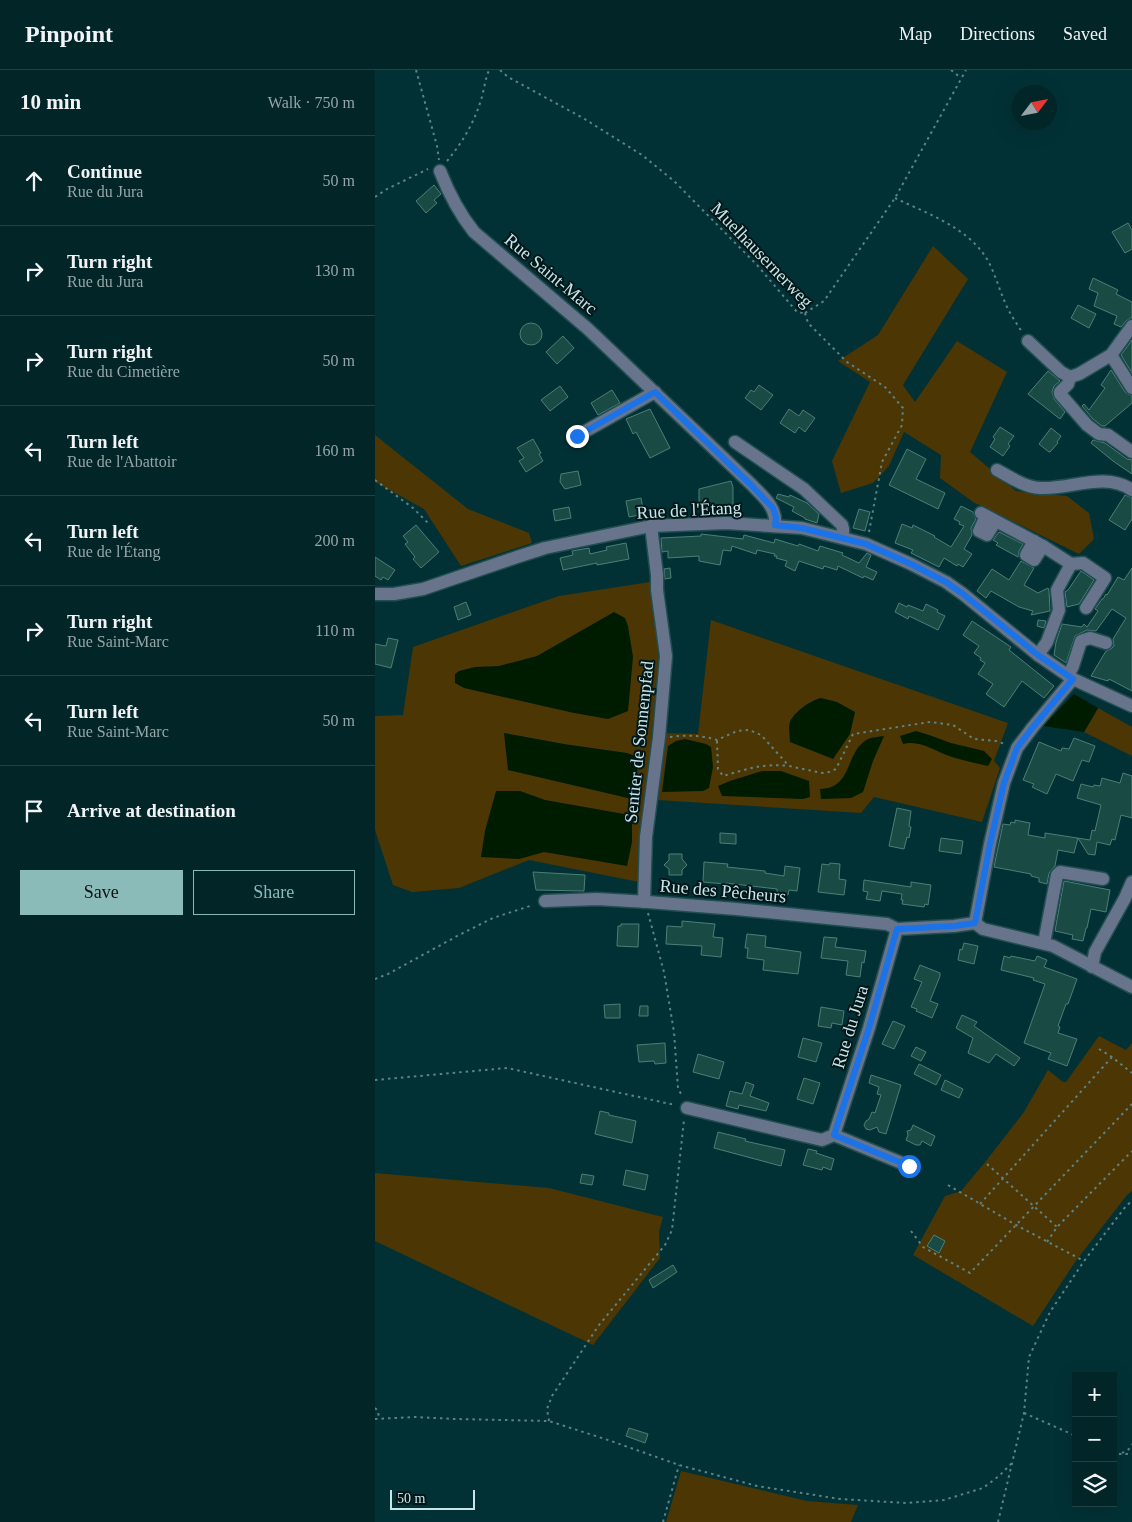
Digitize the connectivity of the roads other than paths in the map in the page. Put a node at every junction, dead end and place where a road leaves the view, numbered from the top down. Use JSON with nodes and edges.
{"nodes":[{"id":1,"x":440,"y":171,"type":"road end"},
{"id":2,"x":1130,"y":334,"type":"edge"},
{"id":3,"x":1028,"y":341,"type":"road end"},
{"id":4,"x":1111,"y":355,"type":"junction"},
{"id":5,"x":1070,"y":376,"type":"junction"},
{"id":6,"x":1132,"y":388,"type":"edge"},
{"id":7,"x":655,"y":392,"type":"junction"},
{"id":8,"x":577,"y":436,"type":"dead end"},
{"id":9,"x":735,"y":442,"type":"dead end"},
{"id":10,"x":1132,"y":452,"type":"edge"},
{"id":11,"x":997,"y":470,"type":"dead end"},
{"id":12,"x":1132,"y":490,"type":"edge"},
{"id":13,"x":987,"y":517,"type":"dead end"},
{"id":14,"x":775,"y":525,"type":"junction"},
{"id":15,"x":651,"y":526,"type":"junction"},
{"id":16,"x":843,"y":538,"type":"junction"},
{"id":17,"x":1071,"y":564,"type":"junction"},
{"id":18,"x":375,"y":594,"type":"edge"},
{"id":19,"x":1086,"y":608,"type":"dead end"},
{"id":20,"x":1106,"y":643,"type":"dead end"},
{"id":21,"x":1038,"y":655,"type":"junction"},
{"id":22,"x":1071,"y":678,"type":"junction"},
{"id":23,"x":1132,"y":706,"type":"edge"},
{"id":24,"x":1103,"y":879,"type":"dead end"},
{"id":25,"x":1132,"y":882,"type":"edge"},
{"id":26,"x":545,"y":900,"type":"road end"},
{"id":27,"x":644,"y":902,"type":"junction"},
{"id":28,"x":975,"y":923,"type":"junction"},
{"id":29,"x":897,"y":929,"type":"junction"},
{"id":30,"x":1044,"y":943,"type":"junction"},
{"id":31,"x":1092,"y":967,"type":"junction"},
{"id":32,"x":1132,"y":987,"type":"edge"},
{"id":33,"x":687,"y":1108,"type":"road end"},
{"id":34,"x":834,"y":1135,"type":"junction"},
{"id":35,"x":909,"y":1166,"type":"dead end"}],
"edges":[{"from":1,"to":7,"type":"street","name":"Rue Saint-Marc"},
{"from":2,"to":4,"type":"street"},
{"from":3,"to":5,"type":"street"},
{"from":4,"to":5,"type":"street"},
{"from":4,"to":6,"type":"street"},
{"from":5,"to":10,"type":"street"},
{"from":7,"to":8,"type":"street"},
{"from":7,"to":14,"type":"street","name":"Rue Saint-Marc"},
{"from":9,"to":16,"type":"street"},
{"from":11,"to":12,"type":"street"},
{"from":13,"to":17,"type":"street"},
{"from":14,"to":15,"type":"street","name":"Rue de l'Étang"},
{"from":14,"to":16,"type":"street","name":"Rue de l'Étang"},
{"from":15,"to":18,"type":"street","name":"Rue de l'Étang"},
{"from":15,"to":27,"type":"street","name":"Sentier de Sonnenpfad"},
{"from":16,"to":21,"type":"street","name":"Rue de l'Étang"},
{"from":17,"to":19,"type":"street"},
{"from":17,"to":21,"type":"street"},
{"from":20,"to":22,"type":"street"},
{"from":21,"to":22,"type":"street","name":"Rue de l'Étang"},
{"from":22,"to":23,"type":"street","name":"Rue de l'Étang"},
{"from":22,"to":28,"type":"street"},
{"from":24,"to":30,"type":"street"},
{"from":25,"to":31,"type":"street"},
{"from":26,"to":27,"type":"street","name":"Rue des Pêcheurs"},
{"from":27,"to":29,"type":"street","name":"Rue des Pêcheurs"},
{"from":28,"to":29,"type":"street","name":"Rue des Pêcheurs"},
{"from":28,"to":30,"type":"street"},
{"from":29,"to":34,"type":"street","name":"Rue du Jura"},
{"from":30,"to":31,"type":"street"},
{"from":31,"to":32,"type":"street"},
{"from":33,"to":34,"type":"street"},
{"from":34,"to":35,"type":"street"}]}
